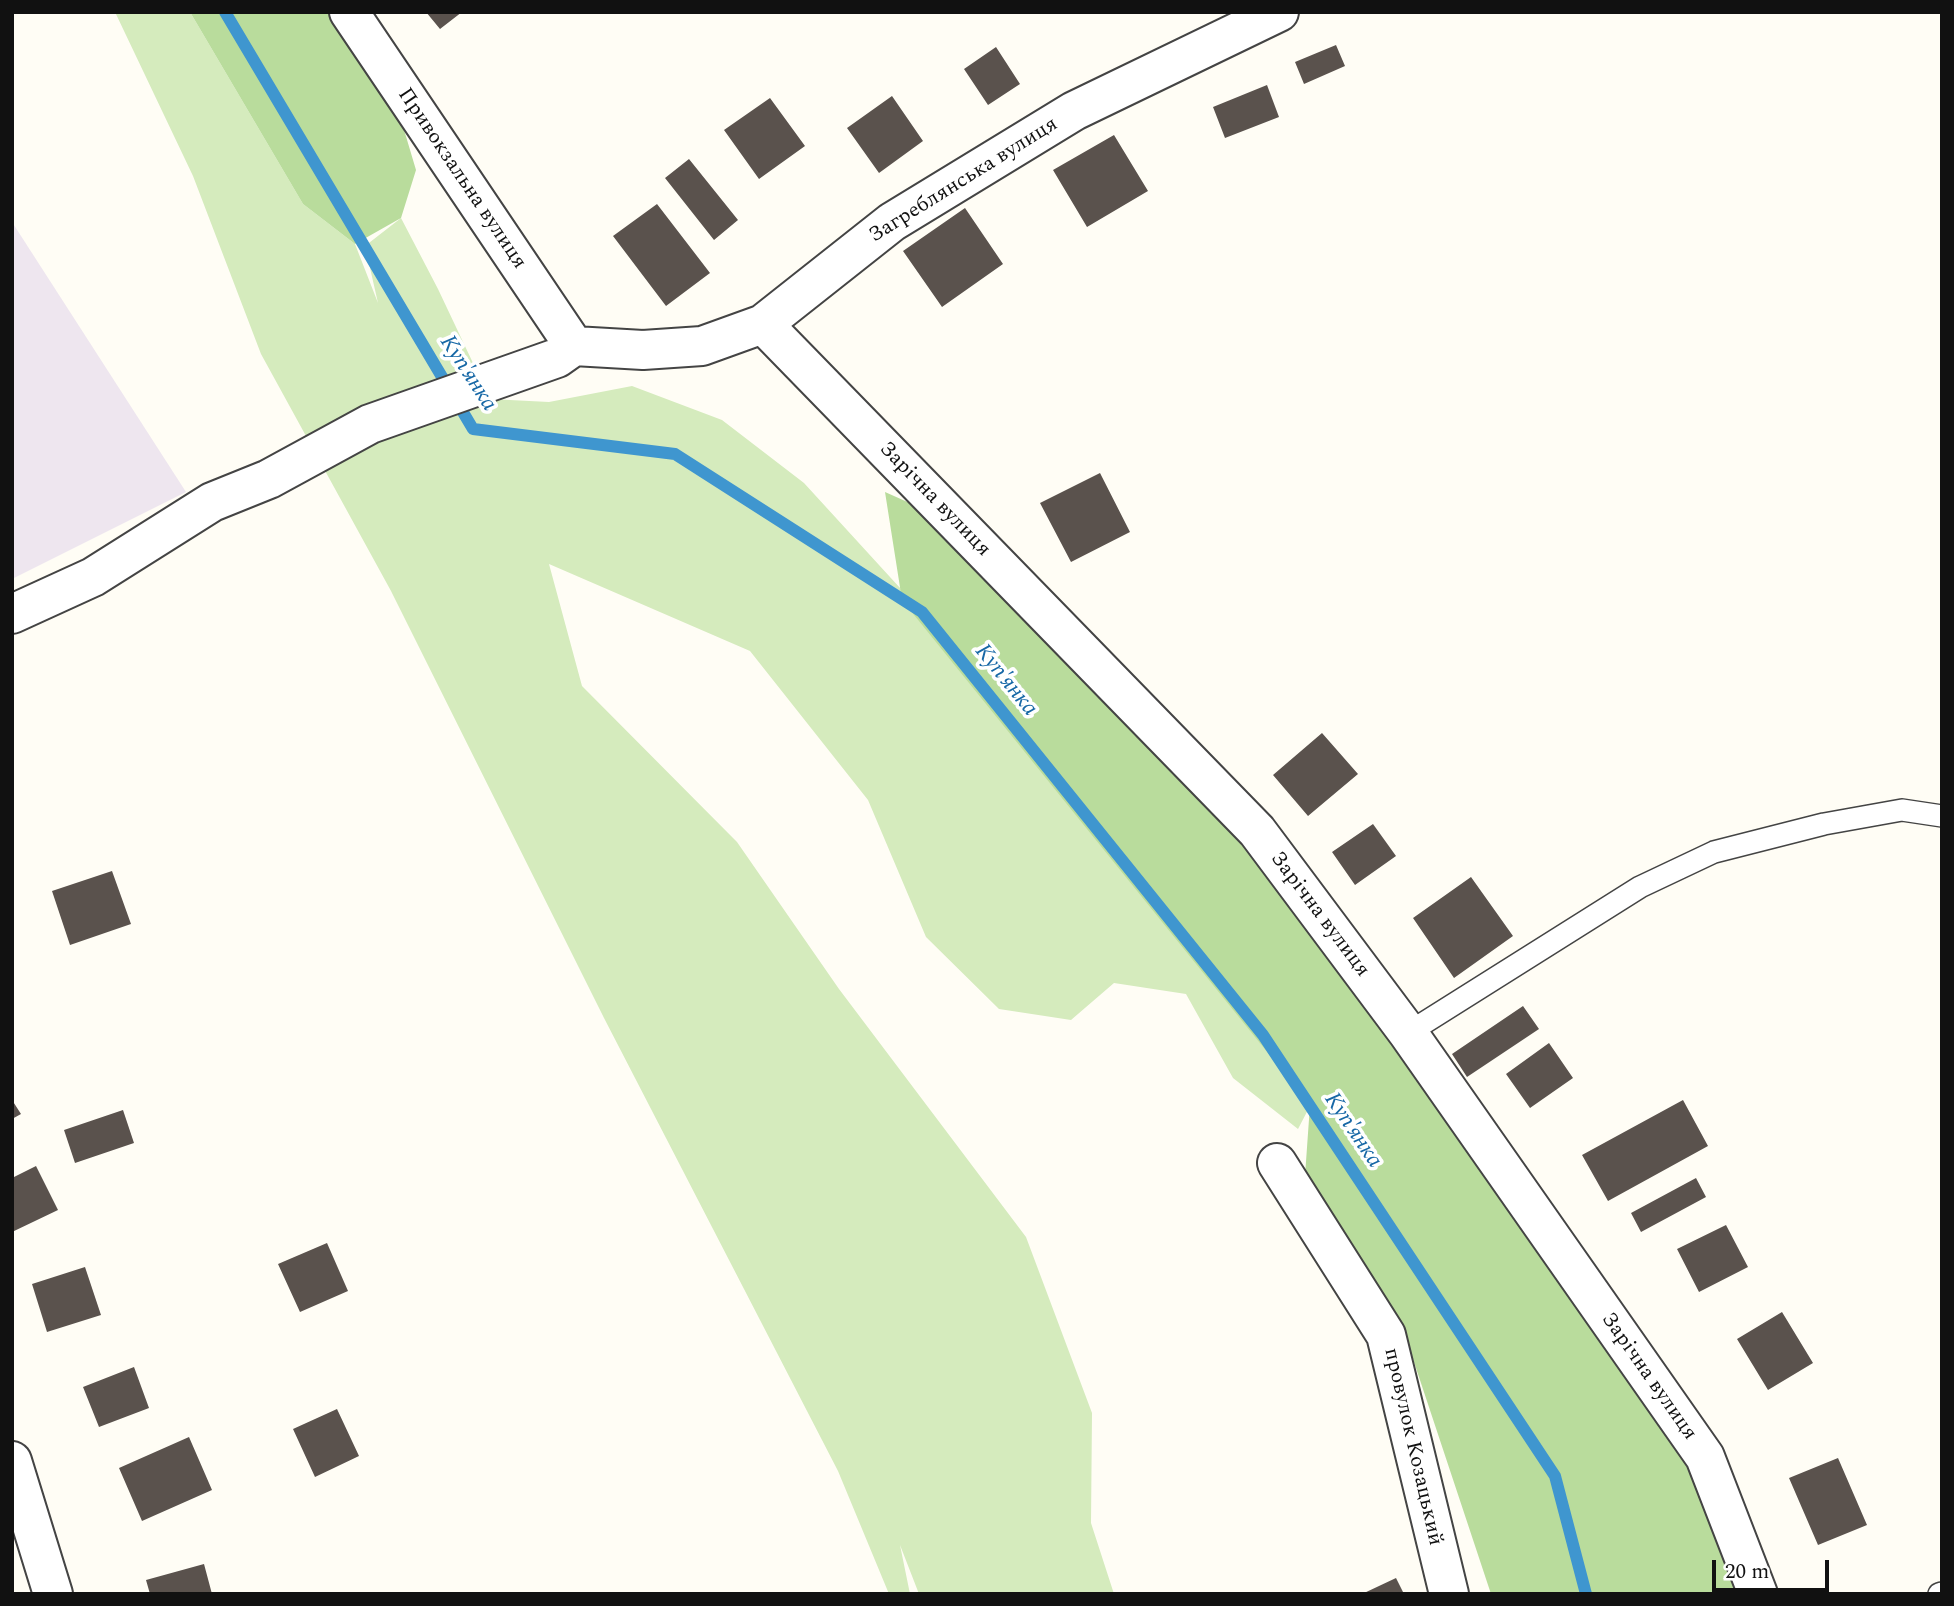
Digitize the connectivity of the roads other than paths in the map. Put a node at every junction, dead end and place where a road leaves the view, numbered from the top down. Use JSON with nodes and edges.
{"nodes":[{"id":1,"x":349,"y":12,"type":"edge"},
{"id":2,"x":1279,"y":12,"type":"edge"},
{"id":3,"x":763,"y":324,"type":"junction"},
{"id":4,"x":574,"y":346,"type":"junction"},
{"id":5,"x":12,"y":614,"type":"edge"},
{"id":6,"x":1942,"y":816,"type":"edge"},
{"id":7,"x":1408,"y":1033,"type":"junction"},
{"id":8,"x":1278,"y":1163,"type":"dead end"},
{"id":9,"x":12,"y":1461,"type":"edge"},
{"id":10,"x":53,"y":1594,"type":"edge"},
{"id":11,"x":1449,"y":1594,"type":"edge"},
{"id":12,"x":1758,"y":1594,"type":"edge"}],
"edges":[{"from":1,"to":4,"type":"street","name":"Привокзальна вулиця"},
{"from":2,"to":3,"type":"street","name":"Загреблянська вулиця"},
{"from":3,"to":4,"type":"street","name":"Загреблянська вулиця"},
{"from":3,"to":7,"type":"street","name":"Зарічна вулиця"},
{"from":4,"to":5,"type":"street"},
{"from":6,"to":7,"type":"lane"},
{"from":7,"to":12,"type":"street","name":"Зарічна вулиця"},
{"from":8,"to":11,"type":"street","name":"провулок Козацький"},
{"from":9,"to":10,"type":"street"}]}
